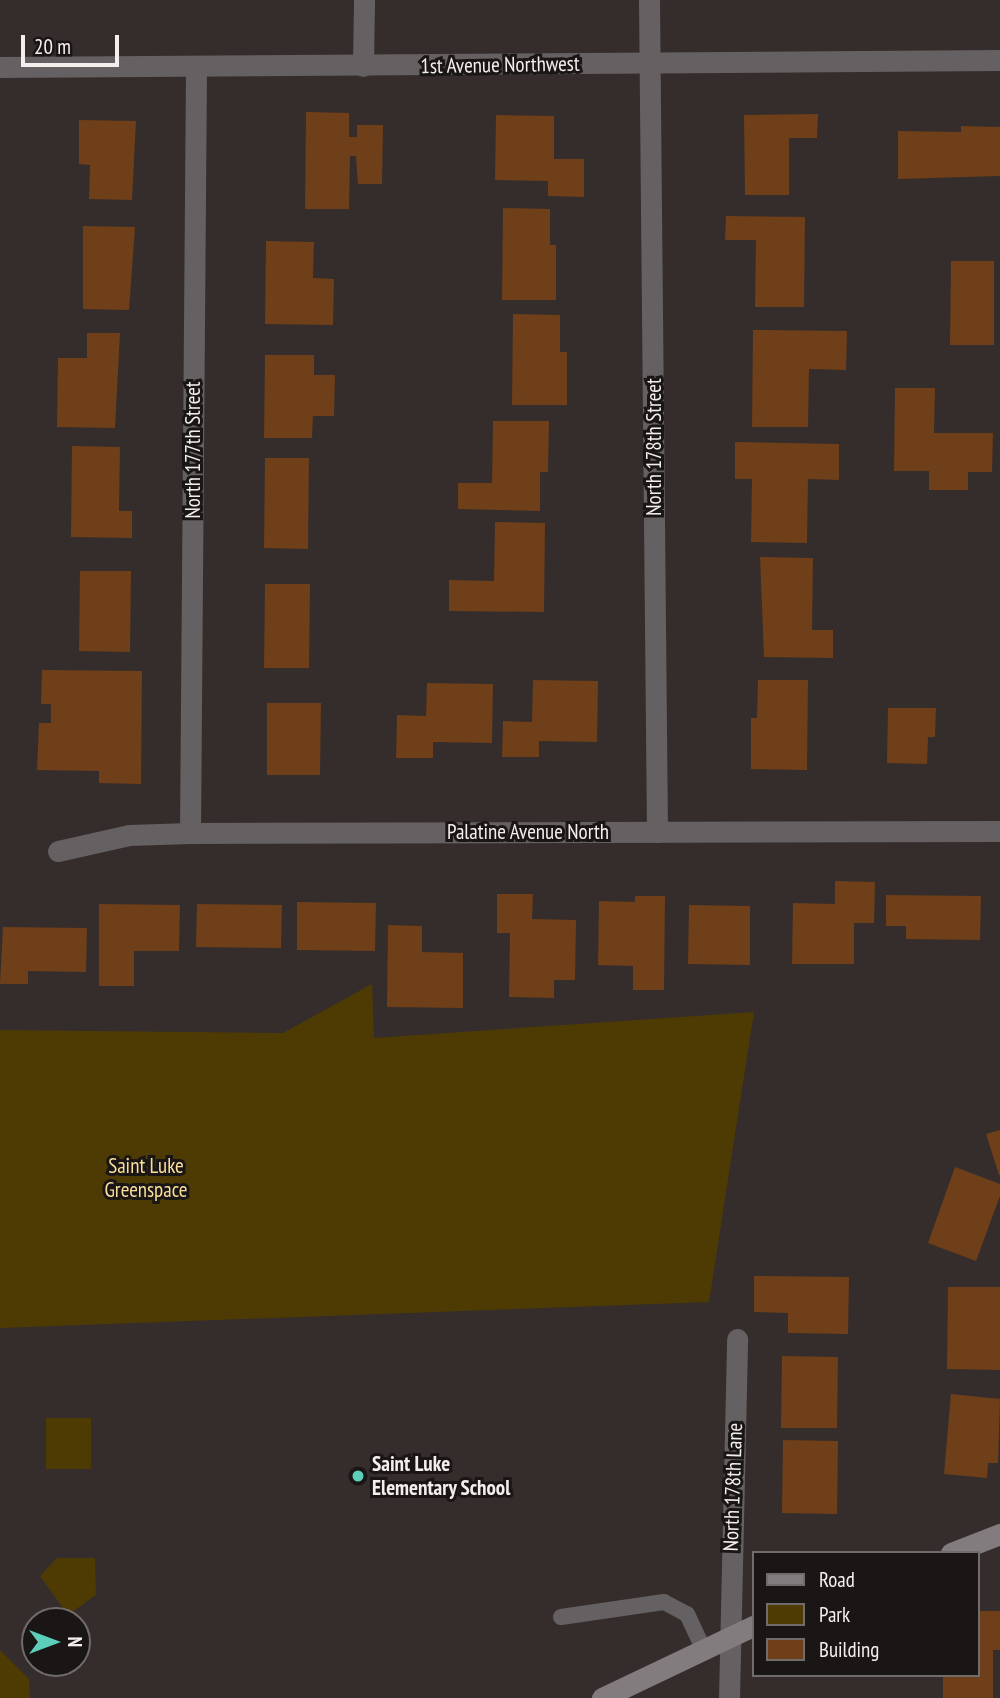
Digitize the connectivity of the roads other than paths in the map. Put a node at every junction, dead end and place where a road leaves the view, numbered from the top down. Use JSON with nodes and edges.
{"nodes":[{"id":1,"x":364,"y":0,"type":"edge"},
{"id":2,"x":649,"y":0,"type":"edge"},
{"id":3,"x":1000,"y":61,"type":"edge"},
{"id":4,"x":651,"y":63,"type":"junction"},
{"id":5,"x":0,"y":66,"type":"edge"},
{"id":6,"x":363,"y":66,"type":"junction"},
{"id":7,"x":196,"y":67,"type":"junction"},
{"id":8,"x":1000,"y":831,"type":"edge"},
{"id":9,"x":657,"y":832,"type":"junction"},
{"id":10,"x":190,"y":833,"type":"junction"},
{"id":11,"x":58,"y":851,"type":"dead end"},
{"id":12,"x":737,"y":1339,"type":"dead end"},
{"id":13,"x":1000,"y":1534,"type":"edge"},
{"id":14,"x":956,"y":1551,"type":"edge"},
{"id":15,"x":561,"y":1617,"type":"dead end"},
{"id":16,"x":752,"y":1626,"type":"edge"},
{"id":17,"x":729,"y":1635,"type":"junction"},
{"id":18,"x":703,"y":1648,"type":"junction"},
{"id":19,"x":602,"y":1698,"type":"edge"},
{"id":20,"x":729,"y":1698,"type":"edge"}],
"edges":[{"from":1,"to":6,"type":"street"},
{"from":2,"to":4,"type":"street","name":"North 178th Street"},
{"from":3,"to":4,"type":"street","name":"1st Avenue Northwest"},
{"from":4,"to":6,"type":"street","name":"1st Avenue Northwest"},
{"from":4,"to":9,"type":"street","name":"North 178th Street"},
{"from":5,"to":7,"type":"street","name":"1st Avenue Northwest"},
{"from":6,"to":7,"type":"street","name":"1st Avenue Northwest"},
{"from":7,"to":10,"type":"street","name":"North 177th Street"},
{"from":8,"to":9,"type":"street","name":"Palatine Avenue North"},
{"from":9,"to":10,"type":"street","name":"Palatine Avenue North"},
{"from":10,"to":11,"type":"street","name":"Palatine Avenue North"},
{"from":12,"to":17,"type":"street","name":"North 178th Lane"},
{"from":13,"to":14,"type":"street"},
{"from":15,"to":18,"type":"lane"},
{"from":16,"to":17,"type":"street"},
{"from":17,"to":18,"type":"street"},
{"from":17,"to":20,"type":"street","name":"North 178th Lane"},
{"from":18,"to":19,"type":"street"}]}
